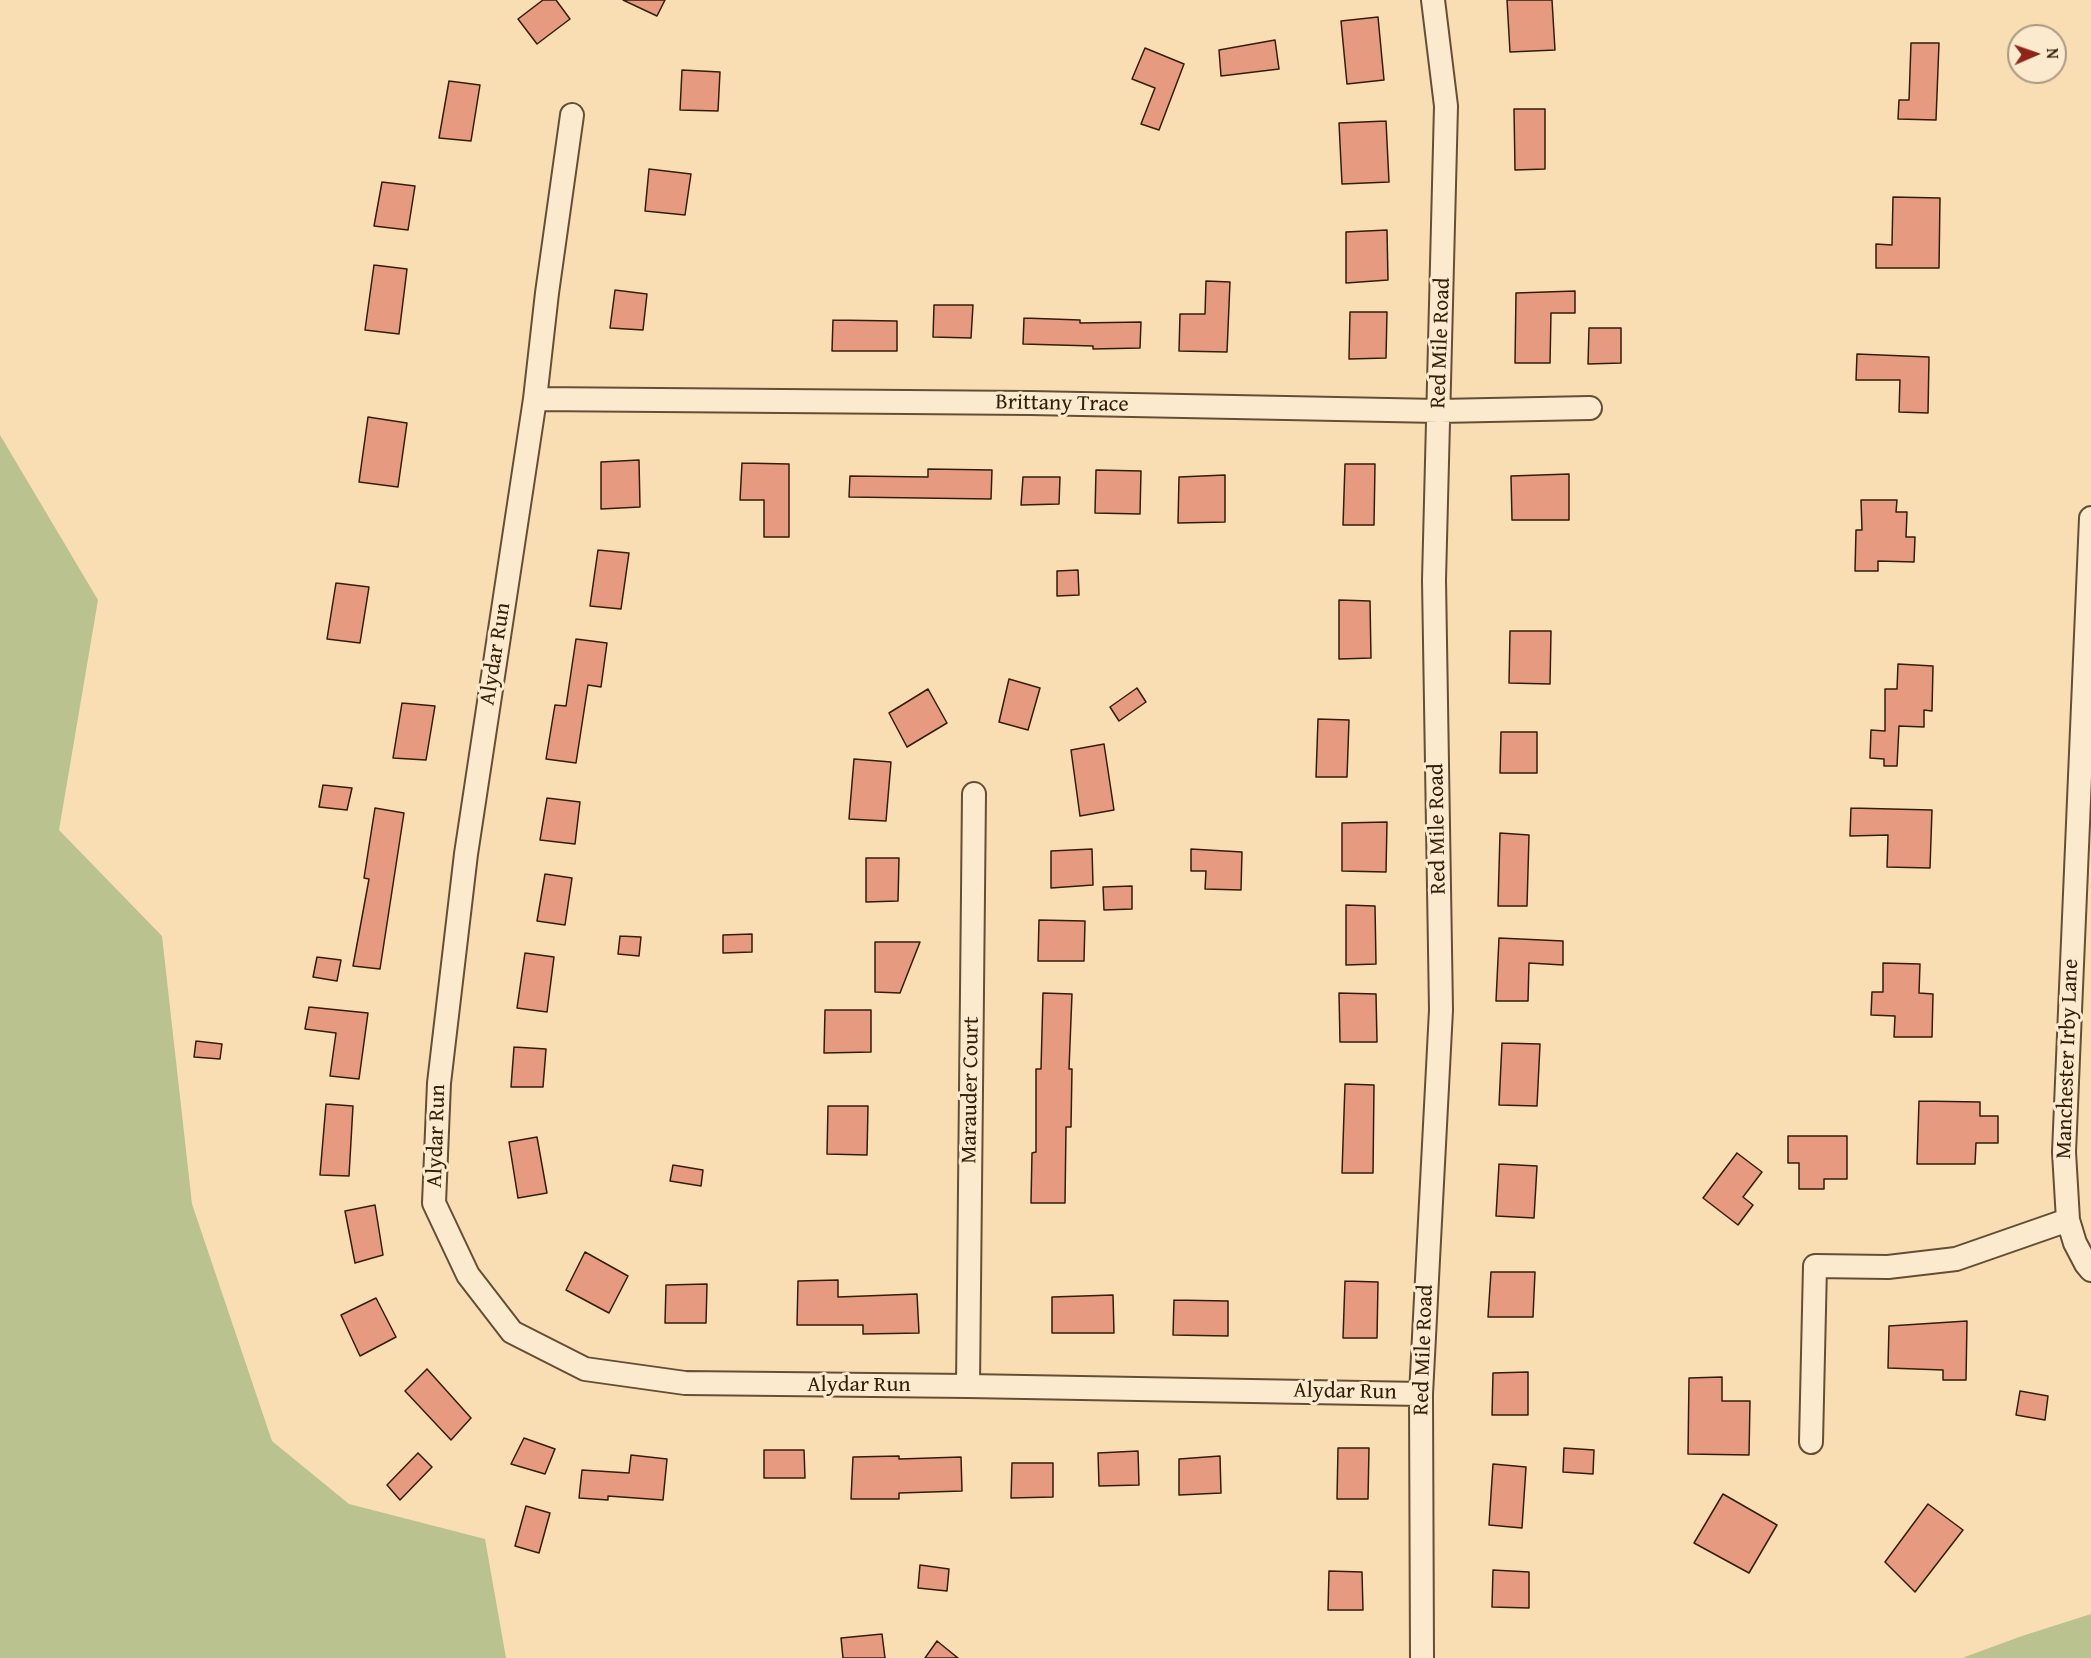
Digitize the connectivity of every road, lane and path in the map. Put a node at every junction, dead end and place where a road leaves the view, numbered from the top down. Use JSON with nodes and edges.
{"nodes":[{"id":1,"x":1433,"y":0,"type":"edge"},
{"id":2,"x":572,"y":115,"type":"dead end"},
{"id":3,"x":535,"y":399,"type":"junction"},
{"id":4,"x":1590,"y":408,"type":"dead end"},
{"id":5,"x":1439,"y":411,"type":"junction"},
{"id":6,"x":2091,"y":518,"type":"edge"},
{"id":7,"x":974,"y":794,"type":"dead end"},
{"id":8,"x":2083,"y":870,"type":"edge"},
{"id":9,"x":2068,"y":1220,"type":"junction"},
{"id":10,"x":2091,"y":1270,"type":"edge"},
{"id":11,"x":968,"y":1386,"type":"junction"},
{"id":12,"x":1421,"y":1394,"type":"junction"},
{"id":13,"x":1811,"y":1442,"type":"dead end"},
{"id":14,"x":1422,"y":1658,"type":"edge"}],
"edges":[{"from":1,"to":5,"type":"street","name":"Red Mile Road"},
{"from":2,"to":3,"type":"street","name":"Alydar Run"},
{"from":3,"to":5,"type":"street","name":"Brittany Trace"},
{"from":3,"to":11,"type":"street","name":"Alydar Run"},
{"from":4,"to":5,"type":"street","name":"Brittany Trace"},
{"from":5,"to":12,"type":"street","name":"Red Mile Road"},
{"from":6,"to":8,"type":"street","name":"Manchester Irby Lane"},
{"from":7,"to":11,"type":"street","name":"Marauder Court"},
{"from":8,"to":9,"type":"street","name":"Manchester Irby Lane"},
{"from":9,"to":10,"type":"street","name":"Manchester Irby Lane"},
{"from":9,"to":13,"type":"street"},
{"from":11,"to":12,"type":"street","name":"Alydar Run"},
{"from":12,"to":14,"type":"street","name":"Red Mile Road"}]}
